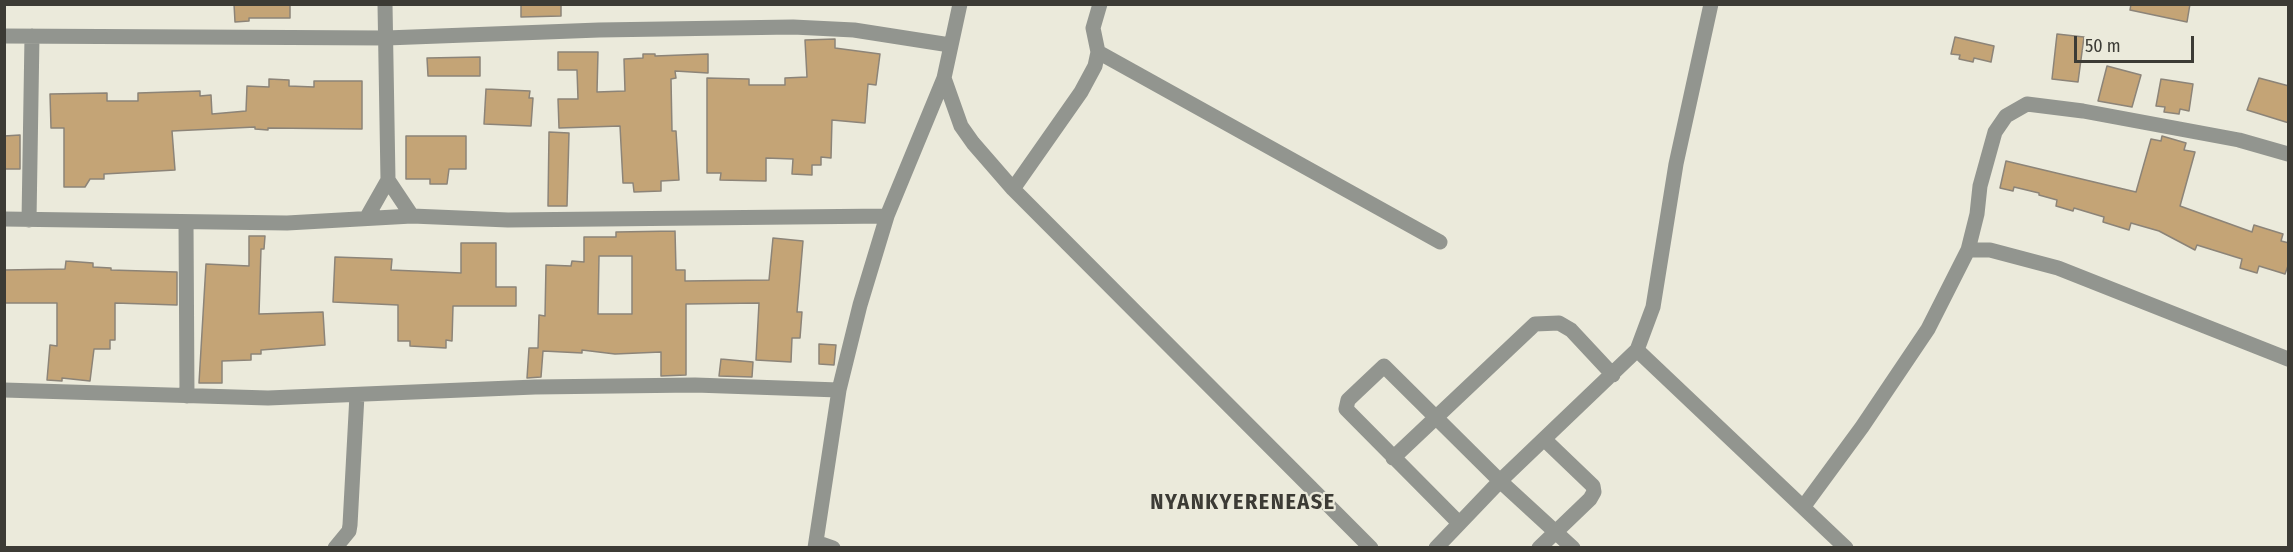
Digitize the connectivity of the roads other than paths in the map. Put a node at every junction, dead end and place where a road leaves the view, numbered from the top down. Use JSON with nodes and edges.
{"nodes":[{"id":1,"x":385,"y":4,"type":"edge"},
{"id":2,"x":960,"y":4,"type":"edge"},
{"id":3,"x":1100,"y":4,"type":"edge"},
{"id":4,"x":1711,"y":4,"type":"edge"},
{"id":5,"x":4,"y":36,"type":"edge"},
{"id":6,"x":32,"y":36,"type":"junction"},
{"id":7,"x":386,"y":38,"type":"junction"},
{"id":8,"x":950,"y":45,"type":"junction"},
{"id":9,"x":1098,"y":52,"type":"junction"},
{"id":10,"x":944,"y":78,"type":"junction"},
{"id":11,"x":2289,"y":154,"type":"edge"},
{"id":12,"x":388,"y":180,"type":"junction"},
{"id":13,"x":1013,"y":189,"type":"junction"},
{"id":14,"x":412,"y":216,"type":"junction"},
{"id":15,"x":886,"y":216,"type":"junction"},
{"id":16,"x":367,"y":217,"type":"junction"},
{"id":17,"x":4,"y":219,"type":"edge"},
{"id":18,"x":30,"y":220,"type":"junction"},
{"id":19,"x":186,"y":222,"type":"junction"},
{"id":20,"x":1440,"y":242,"type":"dead end"},
{"id":21,"x":1968,"y":250,"type":"junction"},
{"id":22,"x":1637,"y":350,"type":"junction"},
{"id":23,"x":2289,"y":359,"type":"edge"},
{"id":24,"x":1613,"y":375,"type":"junction"},
{"id":25,"x":4,"y":390,"type":"edge"},
{"id":26,"x":839,"y":390,"type":"junction"},
{"id":27,"x":357,"y":395,"type":"junction"},
{"id":28,"x":187,"y":396,"type":"junction"},
{"id":29,"x":1435,"y":416,"type":"junction"},
{"id":30,"x":1545,"y":441,"type":"junction"},
{"id":31,"x":1393,"y":458,"type":"junction"},
{"id":32,"x":1500,"y":481,"type":"junction"},
{"id":33,"x":1804,"y":506,"type":"junction"},
{"id":34,"x":1459,"y":522,"type":"junction"},
{"id":35,"x":1554,"y":531,"type":"junction"},
{"id":36,"x":815,"y":545,"type":"edge"},
{"id":37,"x":334,"y":548,"type":"edge"},
{"id":38,"x":833,"y":548,"type":"edge"},
{"id":39,"x":1371,"y":548,"type":"edge"},
{"id":40,"x":1436,"y":548,"type":"edge"},
{"id":41,"x":1539,"y":548,"type":"edge"},
{"id":42,"x":1573,"y":548,"type":"edge"},
{"id":43,"x":1846,"y":548,"type":"edge"}],
"edges":[{"from":1,"to":7,"type":"street"},
{"from":2,"to":8,"type":"street"},
{"from":3,"to":9,"type":"street"},
{"from":4,"to":22,"type":"street"},
{"from":5,"to":6,"type":"street"},
{"from":6,"to":7,"type":"street"},
{"from":6,"to":18,"type":"street"},
{"from":7,"to":8,"type":"street"},
{"from":7,"to":12,"type":"street"},
{"from":8,"to":10,"type":"street"},
{"from":9,"to":13,"type":"street"},
{"from":9,"to":20,"type":"street"},
{"from":10,"to":13,"type":"street"},
{"from":10,"to":15,"type":"street"},
{"from":11,"to":21,"type":"street"},
{"from":12,"to":14,"type":"street"},
{"from":12,"to":16,"type":"street"},
{"from":13,"to":39,"type":"street"},
{"from":14,"to":15,"type":"street"},
{"from":14,"to":16,"type":"street"},
{"from":15,"to":26,"type":"street"},
{"from":16,"to":19,"type":"street"},
{"from":17,"to":18,"type":"street"},
{"from":18,"to":19,"type":"street"},
{"from":19,"to":28,"type":"street"},
{"from":21,"to":23,"type":"street"},
{"from":21,"to":33,"type":"street"},
{"from":22,"to":24,"type":"street"},
{"from":22,"to":33,"type":"street"},
{"from":24,"to":29,"type":"street"},
{"from":24,"to":30,"type":"street"},
{"from":25,"to":28,"type":"street"},
{"from":26,"to":27,"type":"street"},
{"from":26,"to":36,"type":"street"},
{"from":27,"to":28,"type":"street"},
{"from":27,"to":37,"type":"street"},
{"from":29,"to":31,"type":"street"},
{"from":29,"to":31,"type":"street"},
{"from":29,"to":32,"type":"street"},
{"from":30,"to":32,"type":"street"},
{"from":30,"to":35,"type":"street"},
{"from":31,"to":34,"type":"street"},
{"from":32,"to":34,"type":"street"},
{"from":32,"to":35,"type":"street"},
{"from":33,"to":43,"type":"street"},
{"from":34,"to":40,"type":"street"},
{"from":35,"to":41,"type":"street"},
{"from":35,"to":42,"type":"street"},
{"from":36,"to":38,"type":"street"}]}
